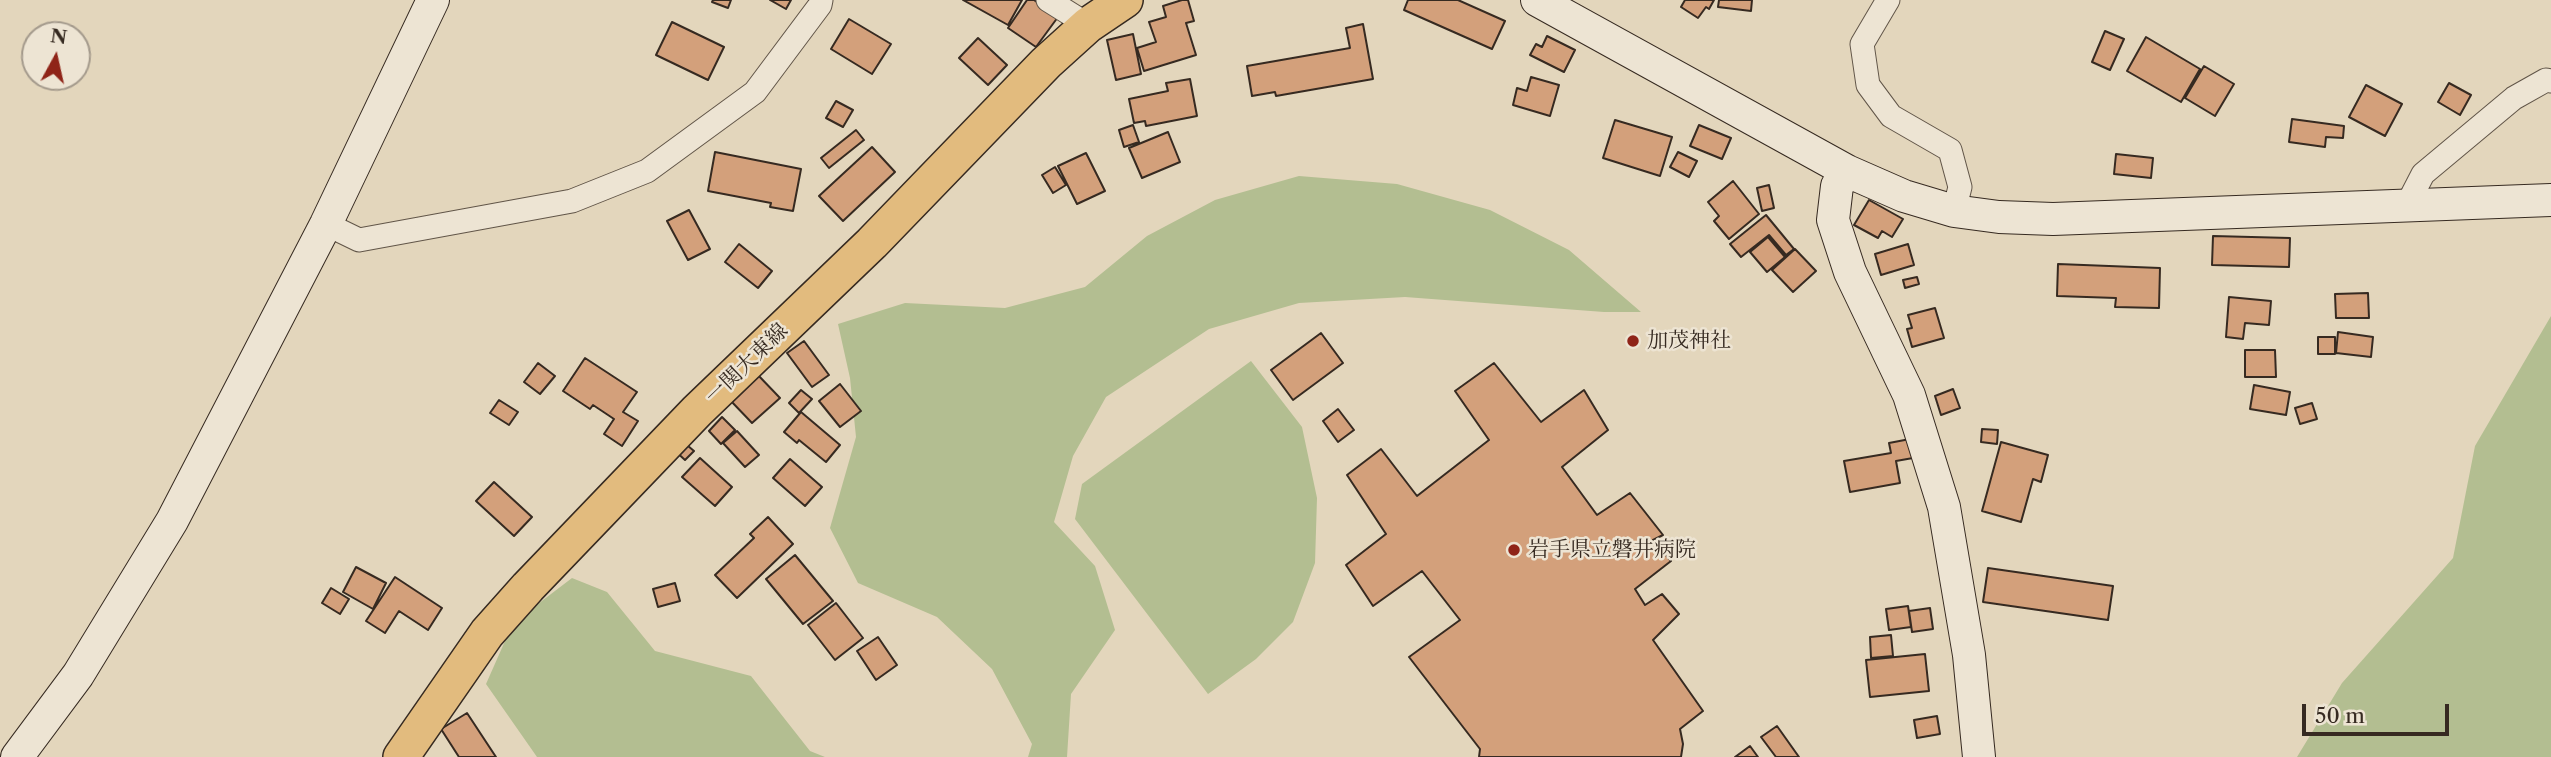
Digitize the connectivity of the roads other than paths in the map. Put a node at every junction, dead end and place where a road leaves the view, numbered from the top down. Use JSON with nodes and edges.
{"nodes":[{"id":1,"x":433,"y":0,"type":"edge"},
{"id":2,"x":821,"y":0,"type":"edge"},
{"id":3,"x":1048,"y":0,"type":"edge"},
{"id":4,"x":1125,"y":0,"type":"edge"},
{"id":5,"x":1536,"y":0,"type":"edge"},
{"id":6,"x":1888,"y":0,"type":"edge"},
{"id":7,"x":1088,"y":25,"type":"junction"},
{"id":8,"x":2551,"y":81,"type":"edge"},
{"id":9,"x":1847,"y":172,"type":"junction"},
{"id":10,"x":2551,"y":200,"type":"edge"},
{"id":11,"x":2407,"y":205,"type":"junction"},
{"id":12,"x":1954,"y":211,"type":"junction"},
{"id":13,"x":326,"y":224,"type":"junction"},
{"id":14,"x":16,"y":757,"type":"edge"},
{"id":15,"x":401,"y":757,"type":"edge"},
{"id":16,"x":1979,"y":757,"type":"edge"}],
"edges":[{"from":1,"to":13,"type":"street"},
{"from":2,"to":13,"type":"street"},
{"from":3,"to":7,"type":"street"},
{"from":4,"to":7,"type":"main road","name":"一関大東線"},
{"from":5,"to":9,"type":"street"},
{"from":6,"to":12,"type":"street"},
{"from":7,"to":15,"type":"main road","name":"一関大東線"},
{"from":8,"to":11,"type":"street"},
{"from":9,"to":12,"type":"street"},
{"from":9,"to":16,"type":"street"},
{"from":10,"to":11,"type":"street"},
{"from":11,"to":12,"type":"street"},
{"from":13,"to":14,"type":"street"}]}
